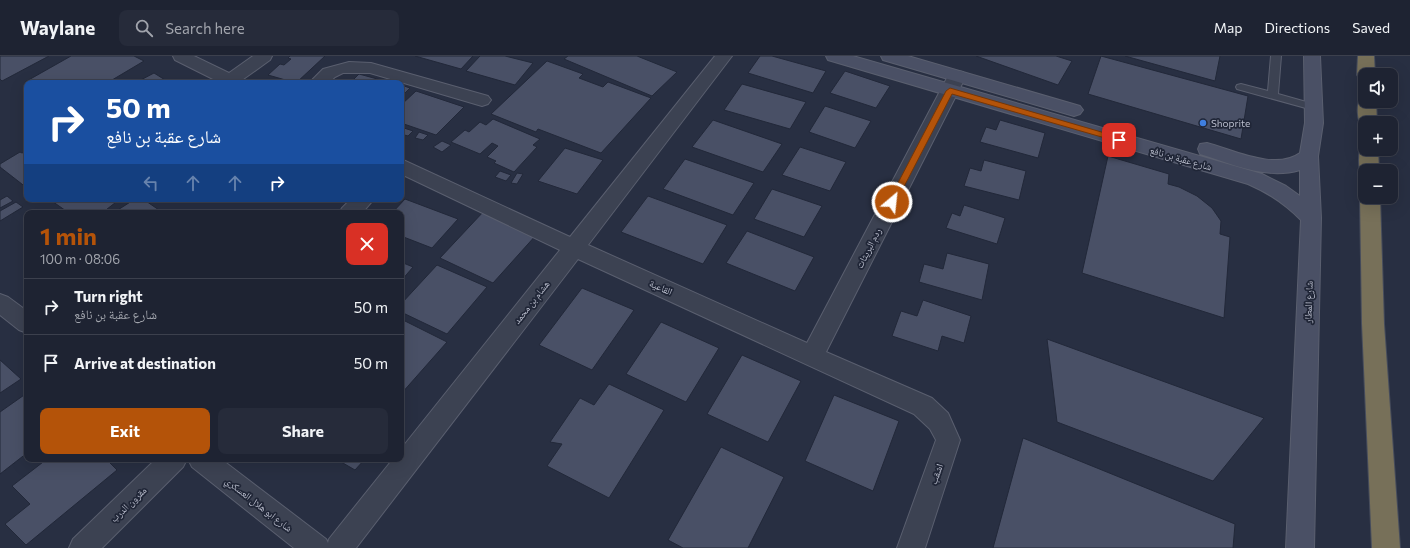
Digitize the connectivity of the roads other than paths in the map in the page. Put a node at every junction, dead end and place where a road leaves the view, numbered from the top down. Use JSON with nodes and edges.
{"nodes":[{"id":1,"x":181,"y":56,"type":"edge"},
{"id":2,"x":264,"y":56,"type":"edge"},
{"id":3,"x":724,"y":56,"type":"edge"},
{"id":4,"x":834,"y":56,"type":"edge"},
{"id":5,"x":889,"y":56,"type":"edge"},
{"id":6,"x":1276,"y":56,"type":"edge"},
{"id":7,"x":1312,"y":56,"type":"edge"},
{"id":8,"x":1366,"y":56,"type":"edge"},
{"id":9,"x":1366,"y":68,"type":"edge"},
{"id":10,"x":229,"y":80,"type":"edge"},
{"id":11,"x":235,"y":80,"type":"edge"},
{"id":12,"x":320,"y":80,"type":"edge"},
{"id":13,"x":954,"y":84,"type":"junction"},
{"id":14,"x":1241,"y":86,"type":"dead end"},
{"id":15,"x":1272,"y":95,"type":"junction"},
{"id":16,"x":482,"y":100,"type":"dead end"},
{"id":17,"x":1313,"y":107,"type":"junction"},
{"id":18,"x":1309,"y":156,"type":"junction"},
{"id":19,"x":404,"y":167,"type":"edge"},
{"id":20,"x":361,"y":202,"type":"edge"},
{"id":21,"x":1370,"y":204,"type":"edge"},
{"id":22,"x":352,"y":210,"type":"edge"},
{"id":23,"x":1311,"y":218,"type":"junction"},
{"id":24,"x":574,"y":248,"type":"junction"},
{"id":25,"x":0,"y":303,"type":"edge"},
{"id":26,"x":24,"y":322,"type":"edge"},
{"id":27,"x":812,"y":355,"type":"junction"},
{"id":28,"x":922,"y":406,"type":"joint"},
{"id":29,"x":171,"y":462,"type":"edge"},
{"id":30,"x":205,"y":462,"type":"edge"},
{"id":31,"x":83,"y":548,"type":"edge"},
{"id":32,"x":316,"y":548,"type":"edge"},
{"id":33,"x":338,"y":548,"type":"edge"},
{"id":34,"x":910,"y":548,"type":"edge"},
{"id":35,"x":1300,"y":548,"type":"edge"},
{"id":36,"x":1386,"y":548,"type":"edge"}],
"edges":[{"from":1,"to":10,"type":"street"},
{"from":2,"to":11,"type":"street"},
{"from":3,"to":24,"type":"street","name":"هشام بن محمد"},
{"from":4,"to":13,"type":"street","name":"شارع عقبة بن نافع"},
{"from":5,"to":13,"type":"street","name":"شارع عقبة بن نافع"},
{"from":6,"to":15,"type":"lane"},
{"from":7,"to":17,"type":"street","name":"شارع المطار"},
{"from":8,"to":9,"type":"highway"},
{"from":12,"to":16,"type":"street"},
{"from":13,"to":18,"type":"street","name":"شارع عقبة بن نافع"},
{"from":13,"to":23,"type":"street","name":"شارع عقبة بن نافع"},
{"from":13,"to":27,"type":"street","name":"ردم البريثات"},
{"from":14,"to":15,"type":"lane"},
{"from":15,"to":17,"type":"lane"},
{"from":17,"to":18,"type":"street","name":"شارع المطار"},
{"from":18,"to":23,"type":"street","name":"شارع المطار"},
{"from":19,"to":24,"type":"street","name":"القاعية"},
{"from":20,"to":22,"type":"street"},
{"from":21,"to":36,"type":"highway"},
{"from":23,"to":35,"type":"street","name":"شارع المطار"},
{"from":24,"to":27,"type":"street","name":"القاعية"},
{"from":24,"to":33,"type":"street","name":"هشام بن محمد"},
{"from":25,"to":26,"type":"street"},
{"from":27,"to":28,"type":"street","name":"القاعية"},
{"from":28,"to":34,"type":"street","name":"اشقب"},
{"from":29,"to":31,"type":"street","name":"مقرون الدرب"},
{"from":30,"to":32,"type":"street","name":"شارع ابو هلال العسكري"}]}
